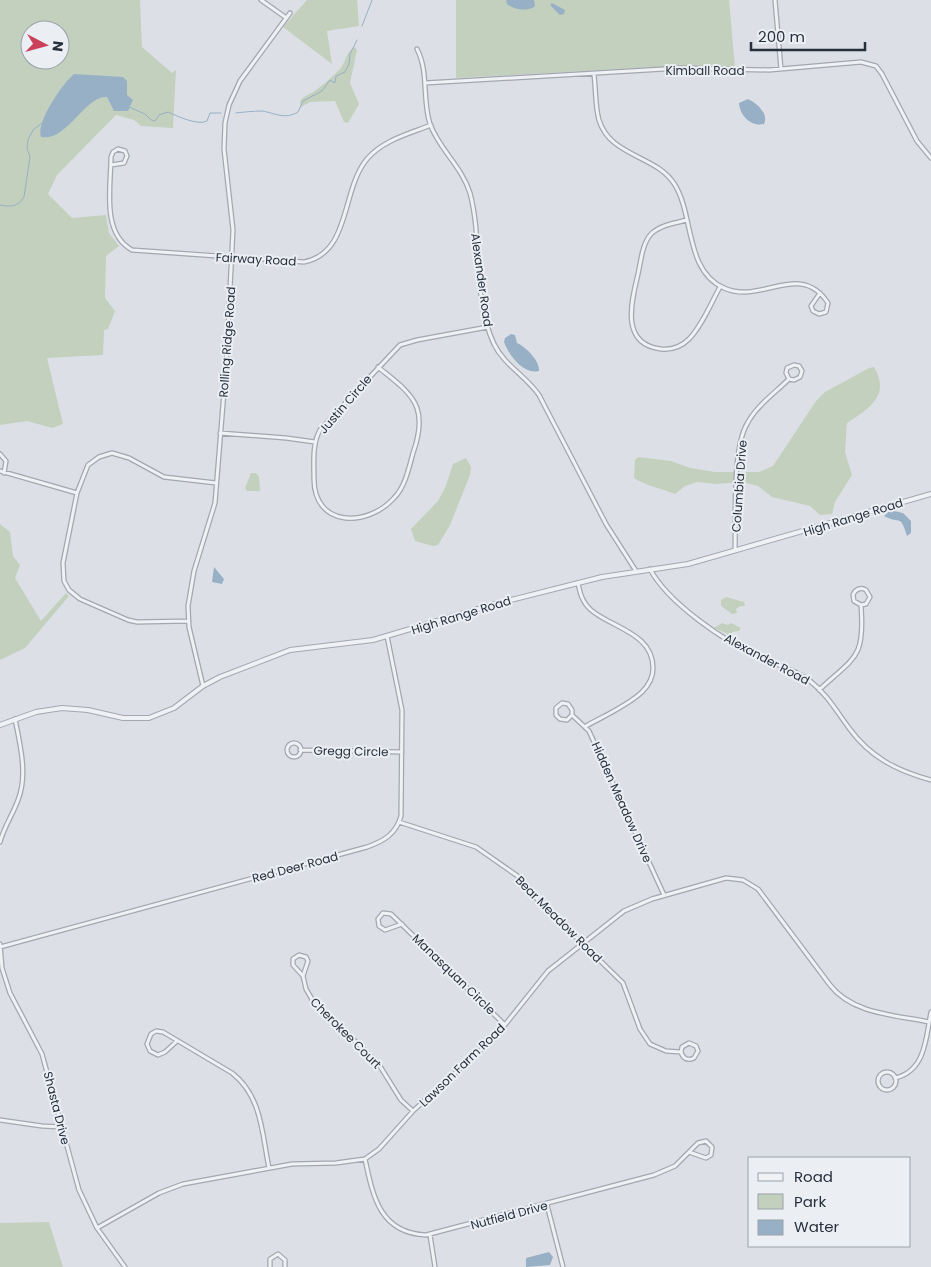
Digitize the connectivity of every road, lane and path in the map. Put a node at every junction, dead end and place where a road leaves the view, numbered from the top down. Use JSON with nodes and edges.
{"nodes":[{"id":1,"x":261,"y":0,"type":"edge"},
{"id":2,"x":775,"y":0,"type":"edge"},
{"id":3,"x":290,"y":12,"type":"dead end"},
{"id":4,"x":285,"y":18,"type":"junction"},
{"id":5,"x":418,"y":49,"type":"dead end"},
{"id":6,"x":781,"y":69,"type":"junction"},
{"id":7,"x":594,"y":75,"type":"junction"},
{"id":8,"x":425,"y":83,"type":"junction"},
{"id":9,"x":431,"y":125,"type":"junction"},
{"id":10,"x":931,"y":158,"type":"edge"},
{"id":11,"x":111,"y":165,"type":"junction"},
{"id":12,"x":687,"y":220,"type":"junction"},
{"id":13,"x":232,"y":258,"type":"junction"},
{"id":14,"x":720,"y":286,"type":"junction"},
{"id":15,"x":820,"y":293,"type":"junction"},
{"id":16,"x":488,"y":327,"type":"junction"},
{"id":17,"x":378,"y":367,"type":"junction"},
{"id":18,"x":789,"y":379,"type":"junction"},
{"id":19,"x":220,"y":433,"type":"junction"},
{"id":20,"x":315,"y":442,"type":"junction"},
{"id":21,"x":0,"y":454,"type":"edge"},
{"id":22,"x":2,"y":472,"type":"edge"},
{"id":23,"x":216,"y":483,"type":"junction"},
{"id":24,"x":77,"y":493,"type":"junction"},
{"id":25,"x":931,"y":494,"type":"edge"},
{"id":26,"x":735,"y":551,"type":"junction"},
{"id":27,"x":650,"y":569,"type":"junction"},
{"id":28,"x":636,"y":571,"type":"junction"},
{"id":29,"x":578,"y":583,"type":"junction"},
{"id":30,"x":861,"y":605,"type":"junction"},
{"id":31,"x":188,"y":621,"type":"junction"},
{"id":32,"x":387,"y":636,"type":"junction"},
{"id":33,"x":203,"y":686,"type":"junction"},
{"id":34,"x":819,"y":690,"type":"junction"},
{"id":35,"x":572,"y":715,"type":"junction"},
{"id":36,"x":14,"y":719,"type":"junction"},
{"id":37,"x":0,"y":725,"type":"edge"},
{"id":38,"x":586,"y":726,"type":"junction"},
{"id":39,"x":300,"y":750,"type":"junction"},
{"id":40,"x":402,"y":752,"type":"junction"},
{"id":41,"x":931,"y":780,"type":"edge"},
{"id":42,"x":399,"y":822,"type":"junction"},
{"id":43,"x":0,"y":842,"type":"edge"},
{"id":44,"x":664,"y":895,"type":"junction"},
{"id":45,"x":402,"y":924,"type":"junction"},
{"id":46,"x":582,"y":943,"type":"junction"},
{"id":47,"x":0,"y":945,"type":"edge"},
{"id":48,"x":302,"y":976,"type":"junction"},
{"id":49,"x":931,"y":1012,"type":"edge"},
{"id":50,"x":929,"y":1022,"type":"junction"},
{"id":51,"x":506,"y":1024,"type":"junction"},
{"id":52,"x":177,"y":1041,"type":"junction"},
{"id":53,"x":681,"y":1052,"type":"junction"},
{"id":54,"x":896,"y":1078,"type":"junction"},
{"id":55,"x":413,"y":1111,"type":"junction"},
{"id":56,"x":0,"y":1120,"type":"edge"},
{"id":57,"x":62,"y":1127,"type":"junction"},
{"id":58,"x":690,"y":1152,"type":"junction"},
{"id":59,"x":365,"y":1159,"type":"junction"},
{"id":60,"x":269,"y":1168,"type":"junction"},
{"id":61,"x":547,"y":1205,"type":"junction"},
{"id":62,"x":97,"y":1228,"type":"junction"},
{"id":63,"x":430,"y":1234,"type":"junction"},
{"id":64,"x":125,"y":1267,"type":"edge"},
{"id":65,"x":269,"y":1267,"type":"edge"},
{"id":66,"x":285,"y":1267,"type":"edge"},
{"id":67,"x":435,"y":1267,"type":"edge"},
{"id":68,"x":563,"y":1267,"type":"edge"}],
"edges":[{"from":1,"to":4,"type":"street"},
{"from":2,"to":6,"type":"street"},
{"from":3,"to":4,"type":"street","name":"Rolling Ridge Road"},
{"from":4,"to":13,"type":"street","name":"Rolling Ridge Road"},
{"from":5,"to":8,"type":"street","name":"Alexander Road"},
{"from":6,"to":7,"type":"street","name":"Kimball Road"},
{"from":6,"to":10,"type":"street","name":"Kimball Road"},
{"from":7,"to":8,"type":"street","name":"Kimball Road"},
{"from":7,"to":12,"type":"street"},
{"from":8,"to":9,"type":"street","name":"Alexander Road"},
{"from":9,"to":13,"type":"street","name":"Fairway Road"},
{"from":9,"to":16,"type":"street","name":"Alexander Road"},
{"from":11,"to":11,"type":"street"},
{"from":11,"to":13,"type":"street","name":"Fairway Road"},
{"from":12,"to":14,"type":"street"},
{"from":12,"to":14,"type":"street"},
{"from":13,"to":19,"type":"street","name":"Rolling Ridge Road"},
{"from":14,"to":15,"type":"street"},
{"from":15,"to":15,"type":"street"},
{"from":16,"to":17,"type":"street","name":"Justin Circle"},
{"from":16,"to":28,"type":"street","name":"Alexander Road"},
{"from":17,"to":20,"type":"street","name":"Justin Circle"},
{"from":17,"to":20,"type":"street","name":"Justin Circle"},
{"from":18,"to":18,"type":"street","name":"Columbia Drive"},
{"from":18,"to":26,"type":"street","name":"Columbia Drive"},
{"from":19,"to":20,"type":"street"},
{"from":19,"to":23,"type":"street","name":"Rolling Ridge Road"},
{"from":21,"to":22,"type":"street"},
{"from":22,"to":24,"type":"street"},
{"from":23,"to":24,"type":"street"},
{"from":23,"to":31,"type":"street","name":"Rolling Ridge Road"},
{"from":24,"to":31,"type":"street"},
{"from":25,"to":26,"type":"street","name":"High Range Road"},
{"from":26,"to":27,"type":"street","name":"High Range Road"},
{"from":27,"to":28,"type":"street","name":"High Range Road"},
{"from":27,"to":34,"type":"street","name":"Alexander Road"},
{"from":28,"to":29,"type":"street","name":"High Range Road"},
{"from":29,"to":32,"type":"street","name":"High Range Road"},
{"from":29,"to":38,"type":"street"},
{"from":30,"to":30,"type":"street"},
{"from":30,"to":34,"type":"street"},
{"from":31,"to":33,"type":"street","name":"Rolling Ridge Road"},
{"from":32,"to":33,"type":"street","name":"High Range Road"},
{"from":32,"to":40,"type":"street"},
{"from":33,"to":36,"type":"street","name":"High Range Road"},
{"from":34,"to":41,"type":"street","name":"Alexander Road"},
{"from":35,"to":35,"type":"street","name":"Hidden Meadow Drive"},
{"from":35,"to":38,"type":"street","name":"Hidden Meadow Drive"},
{"from":36,"to":37,"type":"street","name":"High Range Road"},
{"from":36,"to":43,"type":"street"},
{"from":38,"to":44,"type":"street","name":"Hidden Meadow Drive"},
{"from":39,"to":39,"type":"street","name":"Gregg Circle"},
{"from":39,"to":40,"type":"street","name":"Gregg Circle"},
{"from":40,"to":42,"type":"street"},
{"from":42,"to":46,"type":"street","name":"Bear Meadow Road"},
{"from":42,"to":47,"type":"street","name":"Red Deer Road"},
{"from":44,"to":46,"type":"street","name":"Lawson Farm Road"},
{"from":44,"to":50,"type":"street","name":"Lawson Farm Road"},
{"from":45,"to":45,"type":"street","name":"Manasquan Circle"},
{"from":45,"to":51,"type":"street","name":"Manasquan Circle"},
{"from":46,"to":51,"type":"street","name":"Lawson Farm Road"},
{"from":46,"to":53,"type":"street","name":"Bear Meadow Road"},
{"from":47,"to":57,"type":"street","name":"Shasta Drive"},
{"from":48,"to":48,"type":"street","name":"Cherokee Court"},
{"from":48,"to":55,"type":"street","name":"Cherokee Court"},
{"from":49,"to":50,"type":"street"},
{"from":50,"to":54,"type":"street"},
{"from":51,"to":55,"type":"street","name":"Lawson Farm Road"},
{"from":52,"to":52,"type":"street"},
{"from":52,"to":60,"type":"street"},
{"from":53,"to":53,"type":"street","name":"Bear Meadow Road"},
{"from":54,"to":54,"type":"street"},
{"from":55,"to":59,"type":"street","name":"Lawson Farm Road"},
{"from":56,"to":57,"type":"street"},
{"from":57,"to":62,"type":"street","name":"Shasta Drive"},
{"from":58,"to":58,"type":"street","name":"Nutfield Drive"},
{"from":58,"to":61,"type":"street","name":"Nutfield Drive"},
{"from":59,"to":60,"type":"street"},
{"from":59,"to":63,"type":"street","name":"Nutfield Drive"},
{"from":60,"to":62,"type":"street"},
{"from":61,"to":63,"type":"street","name":"Nutfield Drive"},
{"from":61,"to":68,"type":"street"},
{"from":62,"to":64,"type":"street","name":"Shasta Drive"},
{"from":63,"to":67,"type":"street"},
{"from":65,"to":66,"type":"street"}]}
